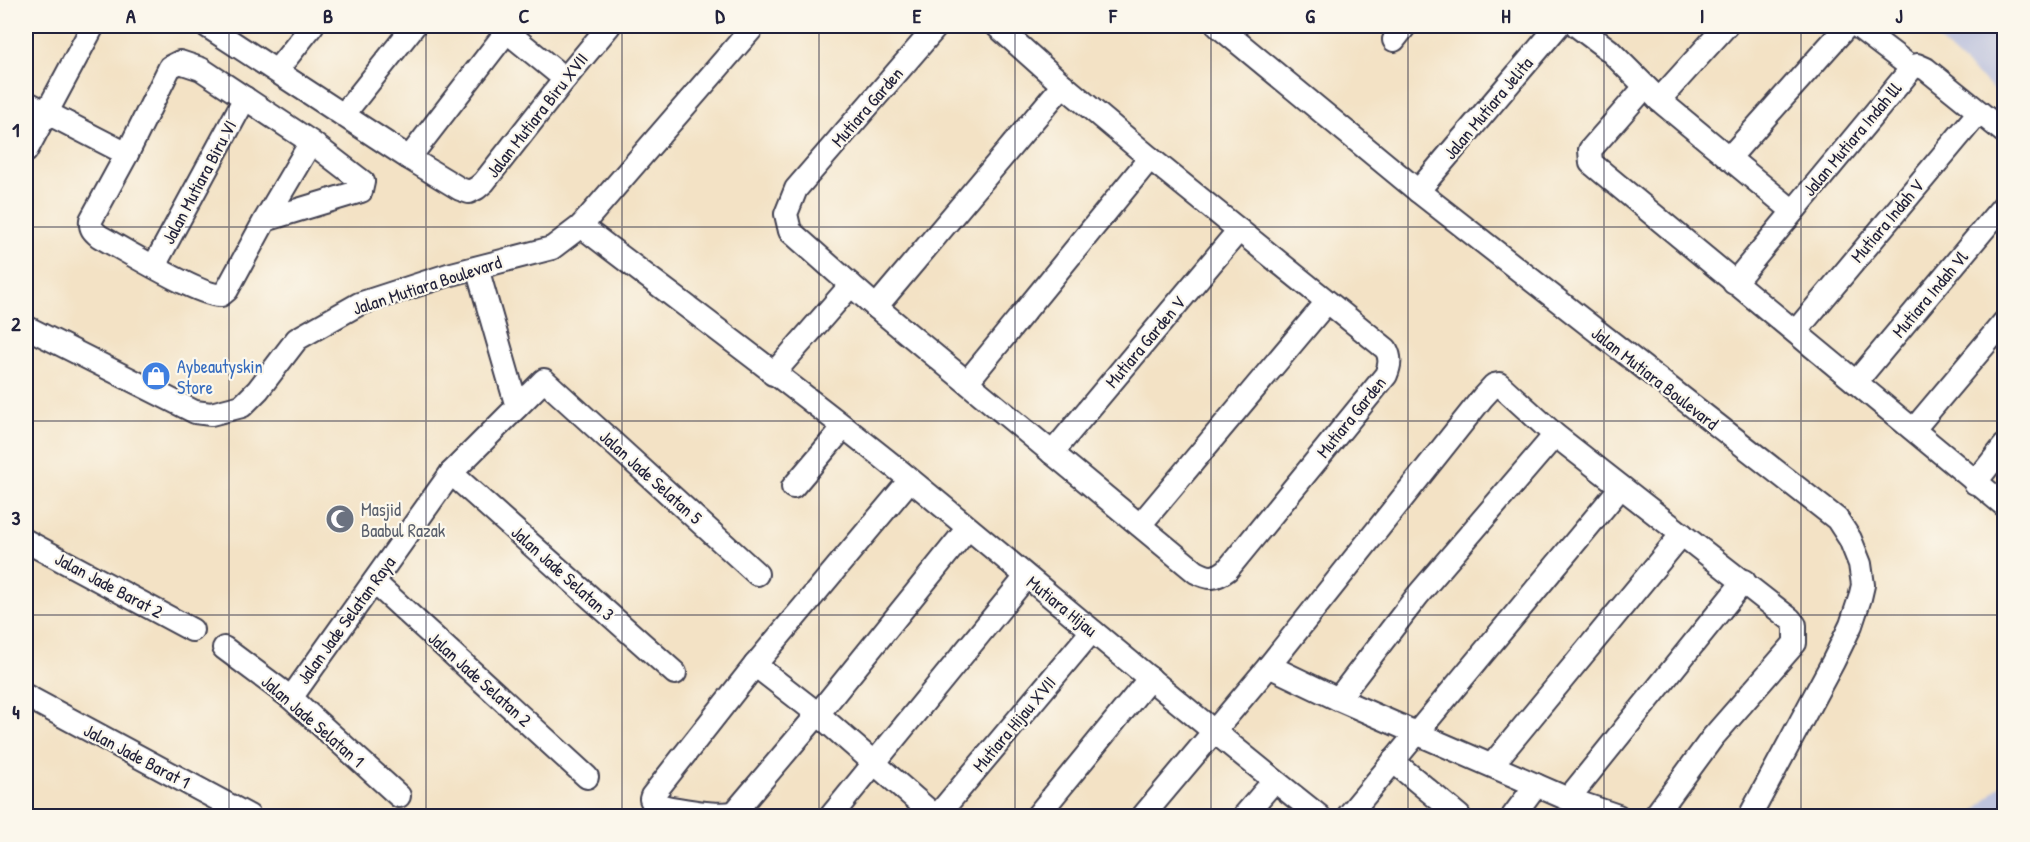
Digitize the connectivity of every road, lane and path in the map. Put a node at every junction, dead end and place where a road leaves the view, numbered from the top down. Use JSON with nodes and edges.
{"nodes":[{"id":1,"x":93,"y":26,"type":"edge"},
{"id":2,"x":207,"y":26,"type":"edge"},
{"id":3,"x":312,"y":26,"type":"edge"},
{"id":4,"x":414,"y":26,"type":"edge"},
{"id":5,"x":609,"y":26,"type":"edge"},
{"id":6,"x":754,"y":26,"type":"edge"},
{"id":7,"x":937,"y":26,"type":"edge"},
{"id":8,"x":998,"y":26,"type":"edge"},
{"id":9,"x":1218,"y":26,"type":"edge"},
{"id":10,"x":1558,"y":26,"type":"edge"},
{"id":11,"x":1577,"y":26,"type":"edge"},
{"id":12,"x":1726,"y":26,"type":"edge"},
{"id":13,"x":1847,"y":26,"type":"edge"},
{"id":14,"x":1857,"y":26,"type":"edge"},
{"id":15,"x":506,"y":27,"type":"edge"},
{"id":16,"x":1912,"y":68,"type":"junction"},
{"id":17,"x":277,"y":70,"type":"junction"},
{"id":18,"x":565,"y":79,"type":"junction"},
{"id":19,"x":1063,"y":85,"type":"junction"},
{"id":20,"x":1652,"y":94,"type":"junction"},
{"id":21,"x":245,"y":98,"type":"junction"},
{"id":22,"x":26,"y":102,"type":"edge"},
{"id":23,"x":1979,"y":112,"type":"junction"},
{"id":24,"x":47,"y":113,"type":"junction"},
{"id":25,"x":344,"y":114,"type":"junction"},
{"id":26,"x":2004,"y":132,"type":"edge"},
{"id":27,"x":311,"y":142,"type":"junction"},
{"id":28,"x":26,"y":151,"type":"edge"},
{"id":29,"x":127,"y":154,"type":"junction"},
{"id":30,"x":409,"y":158,"type":"junction"},
{"id":31,"x":1150,"y":158,"type":"junction"},
{"id":32,"x":1729,"y":158,"type":"junction"},
{"id":33,"x":1418,"y":191,"type":"junction"},
{"id":34,"x":2004,"y":205,"type":"edge"},
{"id":35,"x":1793,"y":211,"type":"junction"},
{"id":36,"x":265,"y":220,"type":"junction"},
{"id":37,"x":581,"y":226,"type":"junction"},
{"id":38,"x":1239,"y":230,"type":"junction"},
{"id":39,"x":154,"y":266,"type":"junction"},
{"id":40,"x":477,"y":268,"type":"junction"},
{"id":41,"x":1734,"y":283,"type":"junction"},
{"id":42,"x":851,"y":285,"type":"junction"},
{"id":43,"x":1328,"y":302,"type":"junction"},
{"id":44,"x":876,"y":307,"type":"junction"},
{"id":45,"x":2004,"y":322,"type":"edge"},
{"id":46,"x":26,"y":327,"type":"edge"},
{"id":47,"x":1796,"y":331,"type":"junction"},
{"id":48,"x":773,"y":374,"type":"junction"},
{"id":49,"x":544,"y":380,"type":"joint"},
{"id":50,"x":967,"y":382,"type":"junction"},
{"id":51,"x":1856,"y":382,"type":"junction"},
{"id":52,"x":517,"y":407,"type":"junction"},
{"id":53,"x":843,"y":428,"type":"junction"},
{"id":54,"x":1914,"y":429,"type":"junction"},
{"id":55,"x":1555,"y":435,"type":"junction"},
{"id":56,"x":2004,"y":446,"type":"edge"},
{"id":57,"x":1052,"y":453,"type":"junction"},
{"id":58,"x":451,"y":473,"type":"junction"},
{"id":59,"x":910,"y":480,"type":"junction"},
{"id":60,"x":1975,"y":483,"type":"junction"},
{"id":61,"x":793,"y":487,"type":"dead end"},
{"id":62,"x":1621,"y":487,"type":"junction"},
{"id":63,"x":2004,"y":505,"type":"edge"},
{"id":64,"x":1140,"y":525,"type":"junction"},
{"id":65,"x":968,"y":528,"type":"junction"},
{"id":66,"x":1682,"y":534,"type":"junction"},
{"id":67,"x":26,"y":541,"type":"edge"},
{"id":68,"x":757,"y":574,"type":"dead end"},
{"id":69,"x":1026,"y":577,"type":"junction"},
{"id":70,"x":1744,"y":581,"type":"junction"},
{"id":71,"x":374,"y":582,"type":"junction"},
{"id":72,"x":192,"y":630,"type":"dead end"},
{"id":73,"x":1092,"y":631,"type":"junction"},
{"id":74,"x":224,"y":648,"type":"dead end"},
{"id":75,"x":755,"y":665,"type":"junction"},
{"id":76,"x":1269,"y":666,"type":"junction"},
{"id":77,"x":675,"y":673,"type":"dead end"},
{"id":78,"x":1150,"y":678,"type":"junction"},
{"id":79,"x":26,"y":696,"type":"edge"},
{"id":80,"x":291,"y":698,"type":"junction"},
{"id":81,"x":1338,"y":699,"type":"junction"},
{"id":82,"x":818,"y":714,"type":"junction"},
{"id":83,"x":1418,"y":732,"type":"junction"},
{"id":84,"x":1214,"y":733,"type":"junction"},
{"id":85,"x":1393,"y":762,"type":"junction"},
{"id":86,"x":876,"y":763,"type":"junction"},
{"id":87,"x":1492,"y":765,"type":"junction"},
{"id":88,"x":587,"y":777,"type":"dead end"},
{"id":89,"x":1274,"y":781,"type":"junction"},
{"id":90,"x":1536,"y":785,"type":"junction"},
{"id":91,"x":399,"y":796,"type":"dead end"},
{"id":92,"x":1568,"y":799,"type":"junction"},
{"id":93,"x":249,"y":816,"type":"edge"},
{"id":94,"x":831,"y":816,"type":"edge"},
{"id":95,"x":936,"y":816,"type":"edge"},
{"id":96,"x":1037,"y":816,"type":"edge"},
{"id":97,"x":1143,"y":816,"type":"edge"},
{"id":98,"x":1244,"y":816,"type":"edge"},
{"id":99,"x":1319,"y":816,"type":"edge"},
{"id":100,"x":1348,"y":816,"type":"edge"},
{"id":101,"x":1459,"y":816,"type":"edge"},
{"id":102,"x":1513,"y":816,"type":"edge"},
{"id":103,"x":1618,"y":816,"type":"edge"},
{"id":104,"x":1655,"y":816,"type":"edge"},
{"id":105,"x":1750,"y":816,"type":"edge"}],
"edges":[{"from":1,"to":24,"type":"street"},
{"from":2,"to":17,"type":"street"},
{"from":3,"to":17,"type":"street"},
{"from":4,"to":25,"type":"street"},
{"from":5,"to":18,"type":"street","name":"Jalan Mutiara Biru XVII"},
{"from":6,"to":37,"type":"street","name":"Jalan Mutiara Boulevard"},
{"from":7,"to":42,"type":"street","name":"Mutiara Garden"},
{"from":8,"to":19,"type":"street"},
{"from":9,"to":33,"type":"street","name":"Jalan Mutiara Boulevard"},
{"from":10,"to":33,"type":"street","name":"Jalan Mutiara Jelita"},
{"from":11,"to":20,"type":"street"},
{"from":12,"to":20,"type":"street"},
{"from":13,"to":32,"type":"street"},
{"from":14,"to":16,"type":"street"},
{"from":15,"to":18,"type":"street"},
{"from":15,"to":30,"type":"street"},
{"from":16,"to":23,"type":"street"},
{"from":16,"to":35,"type":"street","name":"Jalan Mutiara Indah lll"},
{"from":17,"to":25,"type":"street"},
{"from":18,"to":30,"type":"street","name":"Jalan Mutiara Biru XVII"},
{"from":19,"to":31,"type":"street"},
{"from":19,"to":44,"type":"street"},
{"from":20,"to":32,"type":"street"},
{"from":20,"to":41,"type":"street"},
{"from":21,"to":27,"type":"street"},
{"from":21,"to":29,"type":"street"},
{"from":21,"to":39,"type":"street","name":"Jalan Mutiara Biru VI"},
{"from":22,"to":24,"type":"street"},
{"from":23,"to":26,"type":"street"},
{"from":23,"to":47,"type":"street","name":"Mutiara Indah V"},
{"from":24,"to":28,"type":"street"},
{"from":24,"to":29,"type":"street"},
{"from":25,"to":30,"type":"street"},
{"from":27,"to":36,"type":"street"},
{"from":27,"to":36,"type":"street"},
{"from":29,"to":39,"type":"street"},
{"from":31,"to":38,"type":"street"},
{"from":31,"to":50,"type":"street"},
{"from":32,"to":35,"type":"street"},
{"from":33,"to":105,"type":"street","name":"Jalan Mutiara Boulevard"},
{"from":34,"to":51,"type":"street","name":"Mutiara Indah Vl"},
{"from":35,"to":41,"type":"street","name":"Jalan Mutiara Indah lll"},
{"from":36,"to":39,"type":"street"},
{"from":37,"to":40,"type":"street","name":"Jalan Mutiara Boulevard"},
{"from":37,"to":48,"type":"street","name":"Mutiara Hijau"},
{"from":38,"to":43,"type":"street"},
{"from":38,"to":57,"type":"street","name":"Mutiara Garden V"},
{"from":40,"to":46,"type":"street","name":"Jalan Mutiara Boulevard"},
{"from":40,"to":52,"type":"street"},
{"from":41,"to":47,"type":"street"},
{"from":42,"to":44,"type":"street","name":"Mutiara Garden"},
{"from":42,"to":48,"type":"street"},
{"from":43,"to":64,"type":"street"},
{"from":43,"to":64,"type":"street","name":"Mutiara Garden"},
{"from":44,"to":50,"type":"street","name":"Mutiara Garden"},
{"from":45,"to":54,"type":"street"},
{"from":47,"to":51,"type":"street"},
{"from":48,"to":53,"type":"street","name":"Mutiara Hijau"},
{"from":49,"to":52,"type":"street","name":"Jalan Jade Selatan Raya"},
{"from":49,"to":68,"type":"street","name":"Jalan Jade Selatan 5"},
{"from":50,"to":57,"type":"street","name":"Mutiara Garden"},
{"from":51,"to":54,"type":"street"},
{"from":52,"to":58,"type":"street","name":"Jalan Jade Selatan Raya"},
{"from":53,"to":59,"type":"street","name":"Mutiara Hijau"},
{"from":53,"to":61,"type":"street"},
{"from":54,"to":60,"type":"street"},
{"from":55,"to":62,"type":"street"},
{"from":55,"to":76,"type":"street"},
{"from":55,"to":81,"type":"street"},
{"from":56,"to":60,"type":"street"},
{"from":57,"to":64,"type":"street","name":"Mutiara Garden"},
{"from":58,"to":71,"type":"street","name":"Jalan Jade Selatan Raya"},
{"from":58,"to":77,"type":"street","name":"Jalan Jade Selatan 3"},
{"from":59,"to":65,"type":"street","name":"Mutiara Hijau"},
{"from":59,"to":75,"type":"street"},
{"from":60,"to":63,"type":"street"},
{"from":62,"to":66,"type":"street"},
{"from":62,"to":83,"type":"street"},
{"from":65,"to":69,"type":"street","name":"Mutiara Hijau"},
{"from":65,"to":82,"type":"street"},
{"from":66,"to":70,"type":"street"},
{"from":66,"to":87,"type":"street"},
{"from":67,"to":72,"type":"street","name":"Jalan Jade Barat 2"},
{"from":69,"to":73,"type":"street","name":"Mutiara Hijau"},
{"from":69,"to":86,"type":"street"},
{"from":70,"to":92,"type":"street"},
{"from":70,"to":104,"type":"street"},
{"from":71,"to":80,"type":"street","name":"Jalan Jade Selatan Raya"},
{"from":71,"to":88,"type":"street","name":"Jalan Jade Selatan 2"},
{"from":73,"to":78,"type":"street","name":"Mutiara Hijau"},
{"from":73,"to":95,"type":"street","name":"Mutiara Hijau XVII"},
{"from":74,"to":80,"type":"street","name":"Jalan Jade Selatan 1"},
{"from":75,"to":82,"type":"street"},
{"from":75,"to":82,"type":"street"},
{"from":76,"to":81,"type":"street"},
{"from":76,"to":84,"type":"street"},
{"from":78,"to":84,"type":"street","name":"Mutiara Hijau"},
{"from":78,"to":96,"type":"street"},
{"from":79,"to":93,"type":"street","name":"Jalan Jade Barat 1"},
{"from":80,"to":91,"type":"street","name":"Jalan Jade Selatan 1"},
{"from":81,"to":83,"type":"street"},
{"from":82,"to":86,"type":"street"},
{"from":83,"to":85,"type":"street"},
{"from":83,"to":87,"type":"street"},
{"from":84,"to":89,"type":"street","name":"Mutiara Hijau"},
{"from":84,"to":97,"type":"street"},
{"from":85,"to":100,"type":"street"},
{"from":85,"to":101,"type":"street"},
{"from":86,"to":94,"type":"street"},
{"from":86,"to":95,"type":"street"},
{"from":87,"to":90,"type":"street"},
{"from":89,"to":98,"type":"street"},
{"from":89,"to":99,"type":"street","name":"Mutiara Hijau"},
{"from":90,"to":92,"type":"street"},
{"from":90,"to":102,"type":"street"},
{"from":92,"to":103,"type":"street"}]}
